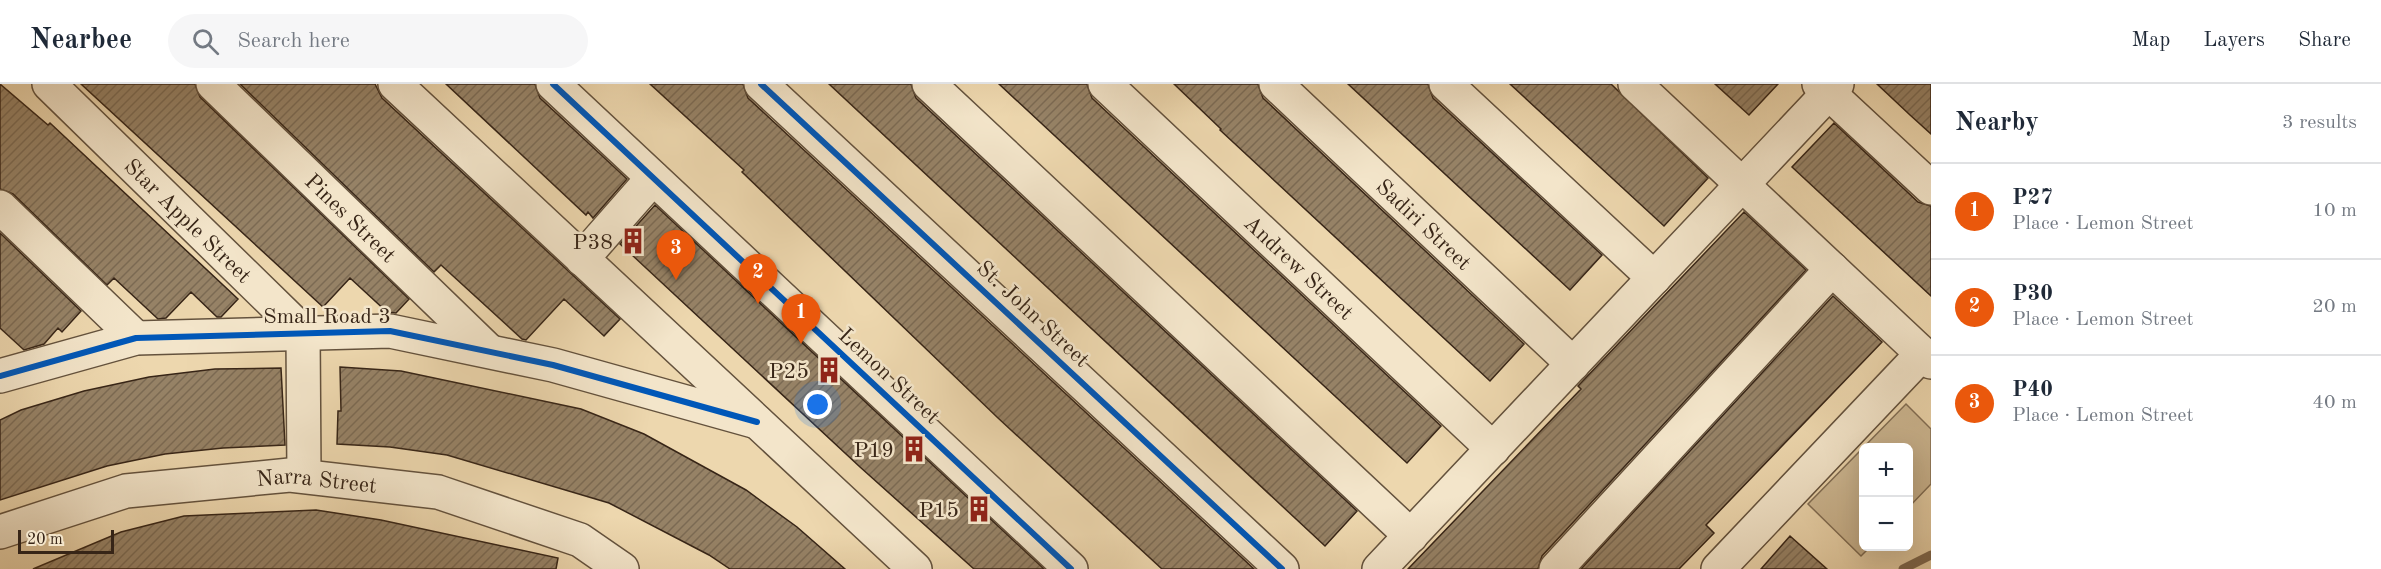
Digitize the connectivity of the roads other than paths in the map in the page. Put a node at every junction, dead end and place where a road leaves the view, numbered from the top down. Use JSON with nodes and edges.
{"nodes":[{"id":1,"x":49,"y":84,"type":"edge"},
{"id":2,"x":213,"y":84,"type":"edge"},
{"id":3,"x":395,"y":84,"type":"edge"},
{"id":4,"x":553,"y":84,"type":"edge"},
{"id":5,"x":761,"y":84,"type":"edge"},
{"id":6,"x":929,"y":84,"type":"edge"},
{"id":7,"x":1105,"y":84,"type":"edge"},
{"id":8,"x":1276,"y":84,"type":"edge"},
{"id":9,"x":1446,"y":84,"type":"edge"},
{"id":10,"x":1635,"y":84,"type":"edge"},
{"id":11,"x":1828,"y":87,"type":"edge"},
{"id":12,"x":653,"y":178,"type":"junction"},
{"id":13,"x":1743,"y":183,"type":"junction"},
{"id":14,"x":1931,"y":188,"type":"edge"},
{"id":15,"x":0,"y":207,"type":"edge"},
{"id":16,"x":582,"y":259,"type":"junction"},
{"id":17,"x":1832,"y":269,"type":"junction"},
{"id":18,"x":1654,"y":278,"type":"junction"},
{"id":19,"x":303,"y":332,"type":"junction"},
{"id":20,"x":136,"y":338,"type":"junction"},
{"id":21,"x":488,"y":350,"type":"junction"},
{"id":22,"x":1927,"y":358,"type":"edge"},
{"id":23,"x":1573,"y":364,"type":"junction"},
{"id":24,"x":2,"y":373,"type":"edge"},
{"id":25,"x":757,"y":422,"type":"junction"},
{"id":26,"x":1493,"y":449,"type":"junction"},
{"id":27,"x":304,"y":476,"type":"junction"},
{"id":28,"x":0,"y":532,"type":"edge"},
{"id":29,"x":1411,"y":536,"type":"junction"},
{"id":30,"x":622,"y":569,"type":"edge"},
{"id":31,"x":915,"y":569,"type":"edge"},
{"id":32,"x":1071,"y":569,"type":"edge"},
{"id":33,"x":1282,"y":569,"type":"edge"},
{"id":34,"x":1379,"y":569,"type":"edge"},
{"id":35,"x":1556,"y":569,"type":"edge"},
{"id":36,"x":1718,"y":569,"type":"edge"}],
"edges":[{"from":1,"to":19,"type":"street","name":"Star Apple Street"},
{"from":2,"to":21,"type":"street","name":"Pines Street"},
{"from":3,"to":16,"type":"street"},
{"from":4,"to":12,"type":"street","name":"Lemon Street"},
{"from":5,"to":33,"type":"street","name":"St. John Street"},
{"from":6,"to":29,"type":"street"},
{"from":7,"to":26,"type":"street","name":"Andrew Street"},
{"from":8,"to":23,"type":"street","name":"Sadiri Street"},
{"from":9,"to":18,"type":"street"},
{"from":10,"to":13,"type":"street"},
{"from":11,"to":13,"type":"street"},
{"from":11,"to":14,"type":"street"},
{"from":12,"to":16,"type":"street"},
{"from":12,"to":32,"type":"street","name":"Lemon Street"},
{"from":13,"to":17,"type":"street"},
{"from":13,"to":18,"type":"street"},
{"from":15,"to":20,"type":"street"},
{"from":16,"to":25,"type":"street"},
{"from":17,"to":22,"type":"street"},
{"from":17,"to":35,"type":"street"},
{"from":18,"to":23,"type":"street"},
{"from":19,"to":20,"type":"street","name":"Small Road 3"},
{"from":19,"to":21,"type":"street","name":"Small Road 3"},
{"from":19,"to":27,"type":"street"},
{"from":20,"to":24,"type":"street","name":"Small Road 3"},
{"from":21,"to":25,"type":"street","name":"Small Road 3"},
{"from":22,"to":36,"type":"street"},
{"from":23,"to":26,"type":"street"},
{"from":25,"to":31,"type":"street"},
{"from":26,"to":29,"type":"street"},
{"from":27,"to":28,"type":"street","name":"Narra Street"},
{"from":27,"to":30,"type":"street","name":"Narra Street"},
{"from":29,"to":34,"type":"street"}]}
